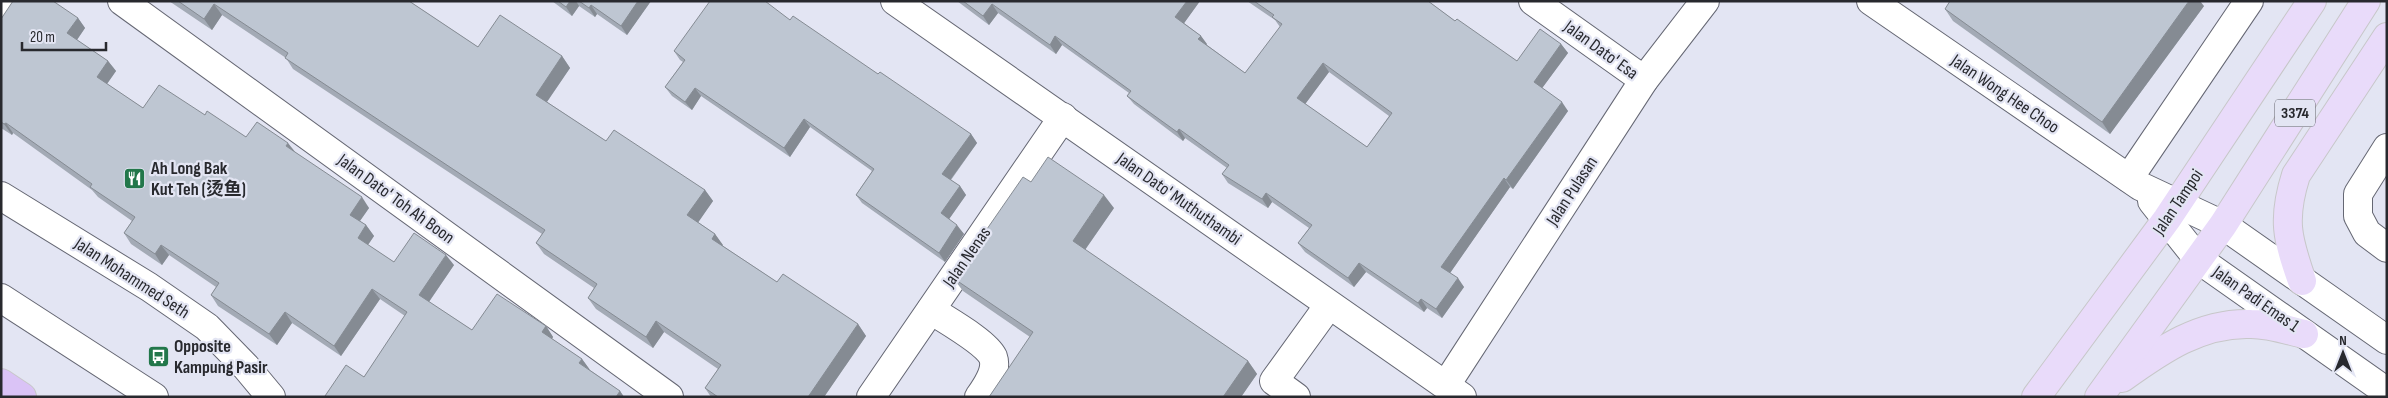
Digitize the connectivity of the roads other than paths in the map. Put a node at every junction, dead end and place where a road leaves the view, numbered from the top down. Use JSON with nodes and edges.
{"nodes":[{"id":1,"x":122,"y":1,"type":"edge"},
{"id":2,"x":894,"y":1,"type":"edge"},
{"id":3,"x":1533,"y":1,"type":"edge"},
{"id":4,"x":1705,"y":1,"type":"edge"},
{"id":5,"x":1871,"y":1,"type":"edge"},
{"id":6,"x":2249,"y":1,"type":"edge"},
{"id":7,"x":2312,"y":1,"type":"edge"},
{"id":8,"x":2366,"y":1,"type":"edge"},
{"id":9,"x":2387,"y":37,"type":"edge"},
{"id":10,"x":1644,"y":80,"type":"junction"},
{"id":11,"x":1063,"y":117,"type":"junction"},
{"id":12,"x":2387,"y":148,"type":"edge"},
{"id":13,"x":2134,"y":182,"type":"junction"},
{"id":14,"x":1,"y":196,"type":"edge"},
{"id":15,"x":2172,"y":211,"type":"junction"},
{"id":16,"x":2223,"y":225,"type":"junction"},
{"id":17,"x":2387,"y":248,"type":"edge"},
{"id":18,"x":2198,"y":259,"type":"junction"},
{"id":19,"x":2302,"y":281,"type":"junction"},
{"id":20,"x":1,"y":298,"type":"edge"},
{"id":21,"x":1329,"y":305,"type":"junction"},
{"id":22,"x":931,"y":310,"type":"junction"},
{"id":23,"x":2304,"y":334,"type":"junction"},
{"id":24,"x":2387,"y":340,"type":"edge"},
{"id":25,"x":1,"y":383,"type":"edge"},
{"id":26,"x":1268,"y":389,"type":"edge"},
{"id":27,"x":1454,"y":391,"type":"edge"},
{"id":28,"x":2387,"y":392,"type":"edge"},
{"id":29,"x":2101,"y":394,"type":"edge"},
{"id":30,"x":22,"y":397,"type":"edge"},
{"id":31,"x":154,"y":397,"type":"edge"},
{"id":32,"x":271,"y":397,"type":"edge"},
{"id":33,"x":669,"y":397,"type":"edge"},
{"id":34,"x":871,"y":397,"type":"edge"},
{"id":35,"x":979,"y":397,"type":"edge"},
{"id":36,"x":1296,"y":397,"type":"edge"},
{"id":37,"x":2036,"y":397,"type":"edge"}],
"edges":[{"from":1,"to":33,"type":"street","name":"Jalan Dato' Toh Ah Boon"},
{"from":2,"to":11,"type":"street","name":"Jalan Dato' Muthuthambi"},
{"from":3,"to":10,"type":"street","name":"Jalan Dato' Esa"},
{"from":4,"to":10,"type":"street","name":"Jalan Pulasan"},
{"from":5,"to":13,"type":"street","name":"Jalan Wong Hee Choo"},
{"from":6,"to":13,"type":"street"},
{"from":7,"to":15,"type":"main road","name":"Jalan Tampoi","number":"3374"},
{"from":8,"to":16,"type":"main road","number":"3374"},
{"from":9,"to":19,"type":"main road"},
{"from":10,"to":27,"type":"street","name":"Jalan Pulasan"},
{"from":11,"to":21,"type":"street","name":"Jalan Dato' Muthuthambi"},
{"from":11,"to":22,"type":"street","name":"Jalan Nenas"},
{"from":12,"to":17,"type":"street"},
{"from":13,"to":15,"type":"street","name":"Jalan Wong Hee Choo"},
{"from":14,"to":32,"type":"street","name":"Jalan Mohammed Seth"},
{"from":15,"to":16,"type":"street"},
{"from":15,"to":18,"type":"street","name":"Jalan Padi Emas 1"},
{"from":15,"to":37,"type":"main road","name":"Jalan Tampoi","number":"3374"},
{"from":16,"to":18,"type":"main road","number":"3374"},
{"from":16,"to":19,"type":"street"},
{"from":18,"to":23,"type":"street","name":"Jalan Padi Emas 1"},
{"from":18,"to":29,"type":"main road","number":"3374"},
{"from":19,"to":24,"type":"street"},
{"from":20,"to":31,"type":"street"},
{"from":21,"to":26,"type":"street"},
{"from":21,"to":27,"type":"street","name":"Jalan Dato' Muthuthambi"},
{"from":22,"to":34,"type":"street","name":"Jalan Nenas"},
{"from":22,"to":35,"type":"street"},
{"from":23,"to":28,"type":"street","name":"Jalan Padi Emas 1"},
{"from":23,"to":29,"type":"main road"},
{"from":25,"to":30,"type":"highway"},
{"from":26,"to":36,"type":"street"}]}
